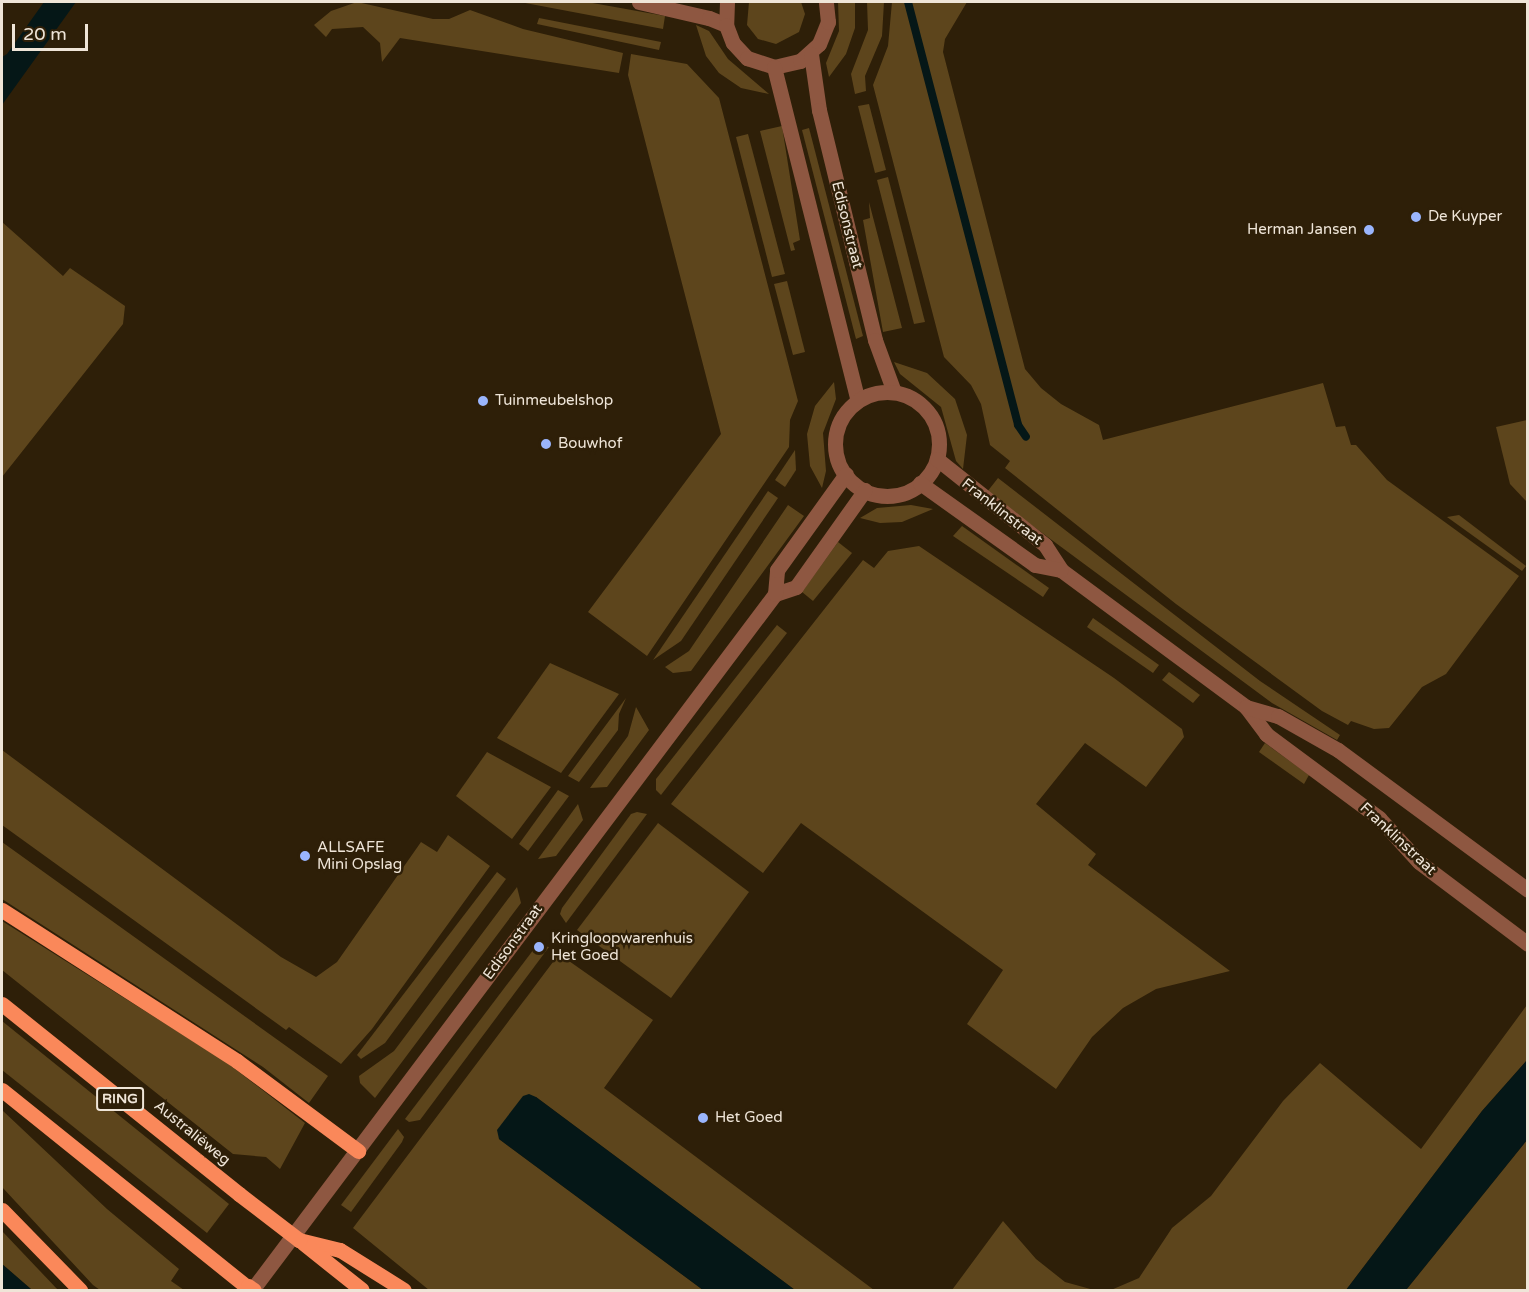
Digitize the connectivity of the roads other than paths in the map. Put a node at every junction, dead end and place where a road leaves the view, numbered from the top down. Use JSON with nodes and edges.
{"nodes":[{"id":1,"x":639,"y":2,"type":"edge"},
{"id":2,"x":727,"y":2,"type":"edge"},
{"id":3,"x":826,"y":2,"type":"edge"},
{"id":4,"x":726,"y":25,"type":"junction"},
{"id":5,"x":811,"y":54,"type":"junction"},
{"id":6,"x":774,"y":67,"type":"junction"},
{"id":7,"x":894,"y":392,"type":"junction"},
{"id":8,"x":858,"y":401,"type":"junction"},
{"id":9,"x":937,"y":459,"type":"junction"},
{"id":10,"x":846,"y":474,"type":"junction"},
{"id":11,"x":920,"y":483,"type":"junction"},
{"id":12,"x":865,"y":490,"type":"junction"},
{"id":13,"x":1061,"y":570,"type":"junction"},
{"id":14,"x":774,"y":594,"type":"junction"},
{"id":15,"x":1246,"y":707,"type":"junction"},
{"id":16,"x":1527,"y":890,"type":"edge"},
{"id":17,"x":2,"y":910,"type":"edge"},
{"id":18,"x":1527,"y":944,"type":"edge"},
{"id":19,"x":2,"y":1004,"type":"edge"},
{"id":20,"x":2,"y":1090,"type":"edge"},
{"id":21,"x":358,"y":1151,"type":"junction"},
{"id":22,"x":2,"y":1210,"type":"edge"},
{"id":23,"x":299,"y":1240,"type":"junction"},
{"id":24,"x":356,"y":1286,"type":"edge"},
{"id":25,"x":251,"y":1289,"type":"edge"},
{"id":26,"x":80,"y":1290,"type":"edge"},
{"id":27,"x":404,"y":1290,"type":"edge"}],
"edges":[{"from":1,"to":4,"type":"street"},
{"from":2,"to":4,"type":"street"},
{"from":3,"to":5,"type":"street"},
{"from":4,"to":6,"type":"street"},
{"from":5,"to":6,"type":"street"},
{"from":5,"to":7,"type":"street","name":"Edisonstraat"},
{"from":6,"to":8,"type":"street","name":"Edisonstraat"},
{"from":7,"to":8,"type":"street"},
{"from":7,"to":9,"type":"street"},
{"from":8,"to":10,"type":"street"},
{"from":9,"to":11,"type":"street"},
{"from":9,"to":13,"type":"street","name":"Franklinstraat"},
{"from":10,"to":12,"type":"street"},
{"from":10,"to":14,"type":"street","name":"Edisonstraat"},
{"from":11,"to":12,"type":"street"},
{"from":11,"to":13,"type":"street","name":"Franklinstraat"},
{"from":12,"to":14,"type":"street","name":"Edisonstraat"},
{"from":13,"to":15,"type":"street","name":"Franklinstraat"},
{"from":14,"to":21,"type":"street","name":"Edisonstraat"},
{"from":15,"to":16,"type":"street","name":"Franklinstraat"},
{"from":15,"to":18,"type":"street","name":"Franklinstraat"},
{"from":17,"to":21,"type":"main road"},
{"from":19,"to":23,"type":"main road","name":"Australiëweg","number":"RING","bridge":true},
{"from":20,"to":25,"type":"main road"},
{"from":21,"to":25,"type":"street","name":"Edisonstraat"},
{"from":22,"to":26,"type":"main road"},
{"from":23,"to":24,"type":"main road","name":"Australiëweg"},
{"from":23,"to":27,"type":"main road"}]}
